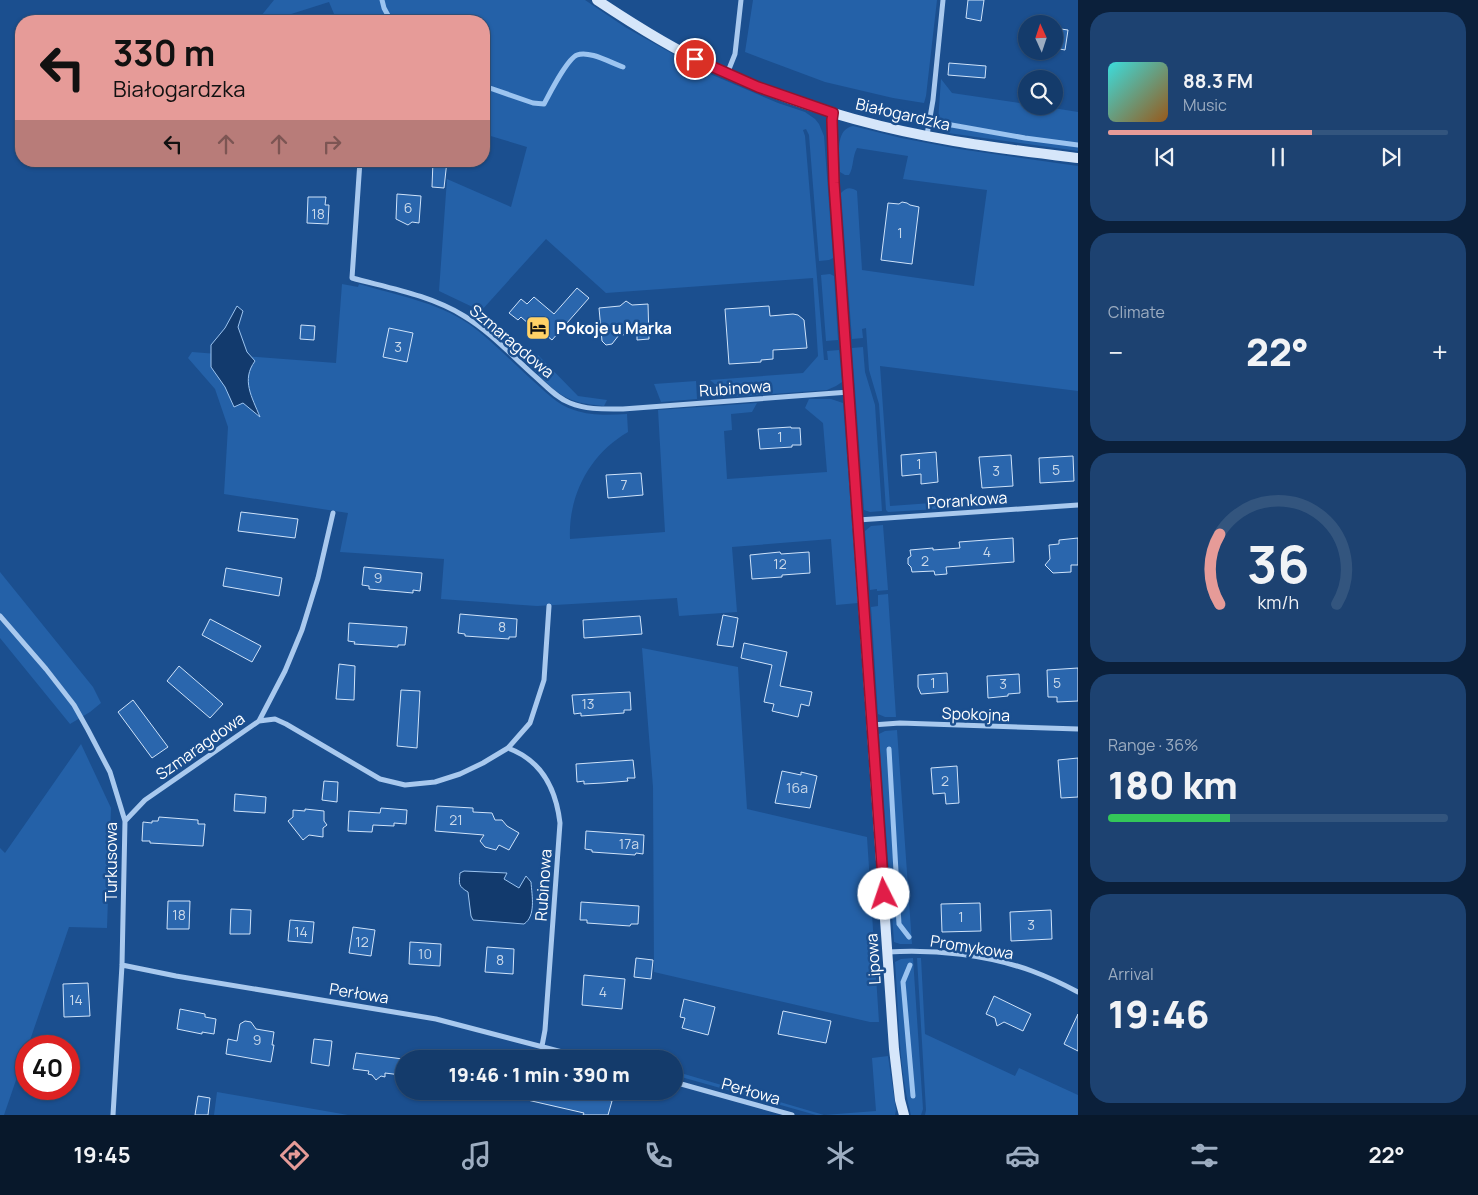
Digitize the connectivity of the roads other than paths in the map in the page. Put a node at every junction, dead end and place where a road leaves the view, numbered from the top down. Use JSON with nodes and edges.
{"nodes":[{"id":1,"x":597,"y":0,"type":"edge"},
{"id":2,"x":741,"y":0,"type":"edge"},
{"id":3,"x":943,"y":0,"type":"edge"},
{"id":4,"x":727,"y":74,"type":"junction"},
{"id":5,"x":833,"y":113,"type":"junction"},
{"id":6,"x":927,"y":136,"type":"junction"},
{"id":7,"x":1078,"y":158,"type":"edge"},
{"id":8,"x":360,"y":167,"type":"edge"},
{"id":9,"x":849,"y":392,"type":"junction"},
{"id":10,"x":623,"y":409,"type":"joint"},
{"id":11,"x":1078,"y":505,"type":"edge"},
{"id":12,"x":333,"y":513,"type":"dead end"},
{"id":13,"x":858,"y":520,"type":"junction"},
{"id":14,"x":549,"y":606,"type":"dead end"},
{"id":15,"x":0,"y":616,"type":"edge"},
{"id":16,"x":259,"y":721,"type":"junction"},
{"id":17,"x":872,"y":725,"type":"junction"},
{"id":18,"x":1078,"y":729,"type":"edge"},
{"id":19,"x":508,"y":748,"type":"junction"},
{"id":20,"x":125,"y":821,"type":"junction"},
{"id":21,"x":888,"y":952,"type":"junction"},
{"id":22,"x":122,"y":965,"type":"junction"},
{"id":23,"x":1078,"y":992,"type":"edge"},
{"id":24,"x":542,"y":1046,"type":"junction"},
{"id":25,"x":556,"y":1050,"type":"edge"},
{"id":26,"x":683,"y":1085,"type":"edge"},
{"id":27,"x":113,"y":1115,"type":"edge"},
{"id":28,"x":792,"y":1115,"type":"edge"},
{"id":29,"x":904,"y":1115,"type":"edge"}],
"edges":[{"from":1,"to":4,"type":"street","name":"Białogardzka"},
{"from":2,"to":4,"type":"street"},
{"from":3,"to":6,"type":"street"},
{"from":4,"to":5,"type":"street","name":"Białogardzka"},
{"from":5,"to":6,"type":"street","name":"Białogardzka"},
{"from":5,"to":9,"type":"street","name":"Lipowa"},
{"from":6,"to":7,"type":"street","name":"Białogardzka"},
{"from":8,"to":10,"type":"street","name":"Szmaragdowa"},
{"from":9,"to":10,"type":"street","name":"Rubinowa"},
{"from":9,"to":13,"type":"street","name":"Lipowa"},
{"from":11,"to":13,"type":"street","name":"Porankowa"},
{"from":12,"to":16,"type":"street","name":"Szmaragdowa"},
{"from":13,"to":17,"type":"street","name":"Lipowa"},
{"from":14,"to":19,"type":"street"},
{"from":15,"to":20,"type":"street","name":"Turkusowa"},
{"from":16,"to":19,"type":"street"},
{"from":16,"to":20,"type":"street","name":"Szmaragdowa"},
{"from":17,"to":18,"type":"street","name":"Spokojna"},
{"from":17,"to":21,"type":"street","name":"Lipowa"},
{"from":19,"to":24,"type":"street","name":"Rubinowa"},
{"from":20,"to":22,"type":"street","name":"Turkusowa"},
{"from":21,"to":23,"type":"street","name":"Promykowa"},
{"from":21,"to":29,"type":"street","name":"Lipowa"},
{"from":22,"to":24,"type":"street","name":"Perłowa"},
{"from":22,"to":27,"type":"street","name":"Turkusowa"},
{"from":24,"to":25,"type":"street","name":"Perłowa"},
{"from":26,"to":28,"type":"street","name":"Perłowa"}]}
